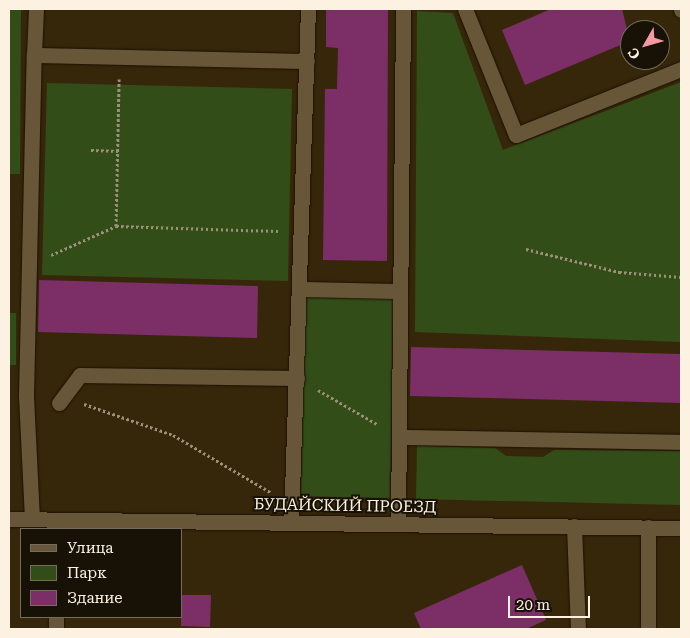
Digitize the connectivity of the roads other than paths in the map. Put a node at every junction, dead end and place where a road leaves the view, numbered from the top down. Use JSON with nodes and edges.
{"nodes":[{"id":1,"x":36,"y":9,"type":"edge"},
{"id":2,"x":308,"y":9,"type":"edge"},
{"id":3,"x":403,"y":9,"type":"edge"},
{"id":4,"x":465,"y":9,"type":"edge"},
{"id":5,"x":34,"y":55,"type":"junction"},
{"id":6,"x":307,"y":61,"type":"junction"},
{"id":7,"x":681,"y":69,"type":"edge"},
{"id":8,"x":300,"y":289,"type":"junction"},
{"id":9,"x":399,"y":291,"type":"junction"},
{"id":10,"x":296,"y":378,"type":"junction"},
{"id":11,"x":61,"y":400,"type":"road end"},
{"id":12,"x":400,"y":437,"type":"junction"},
{"id":13,"x":681,"y":442,"type":"edge"},
{"id":14,"x":9,"y":519,"type":"edge"},
{"id":15,"x":32,"y":519,"type":"junction"},
{"id":16,"x":291,"y":523,"type":"junction"},
{"id":17,"x":398,"y":524,"type":"junction"},
{"id":18,"x":574,"y":526,"type":"junction"},
{"id":19,"x":648,"y":527,"type":"junction"},
{"id":20,"x":681,"y":528,"type":"edge"},
{"id":21,"x":578,"y":629,"type":"edge"},
{"id":22,"x":648,"y":629,"type":"edge"}],
"edges":[{"from":1,"to":5,"type":"street"},
{"from":2,"to":6,"type":"street"},
{"from":3,"to":9,"type":"street"},
{"from":4,"to":7,"type":"street"},
{"from":5,"to":6,"type":"street"},
{"from":5,"to":15,"type":"street"},
{"from":6,"to":8,"type":"street"},
{"from":8,"to":9,"type":"street"},
{"from":8,"to":10,"type":"street"},
{"from":9,"to":12,"type":"street"},
{"from":10,"to":11,"type":"street"},
{"from":10,"to":16,"type":"street"},
{"from":12,"to":13,"type":"street"},
{"from":12,"to":17,"type":"street"},
{"from":14,"to":15,"type":"street","name":"БУДАЙСКИЙ ПРОЕЗД"},
{"from":15,"to":16,"type":"street","name":"БУДАЙСКИЙ ПРОЕЗД"},
{"from":16,"to":17,"type":"street","name":"БУДАЙСКИЙ ПРОЕЗД"},
{"from":17,"to":18,"type":"street","name":"БУДАЙСКИЙ ПРОЕЗД"},
{"from":18,"to":19,"type":"street","name":"БУДАЙСКИЙ ПРОЕЗД"},
{"from":18,"to":21,"type":"street"},
{"from":19,"to":20,"type":"street","name":"БУДАЙСКИЙ ПРОЕЗД"},
{"from":19,"to":22,"type":"street"}]}
